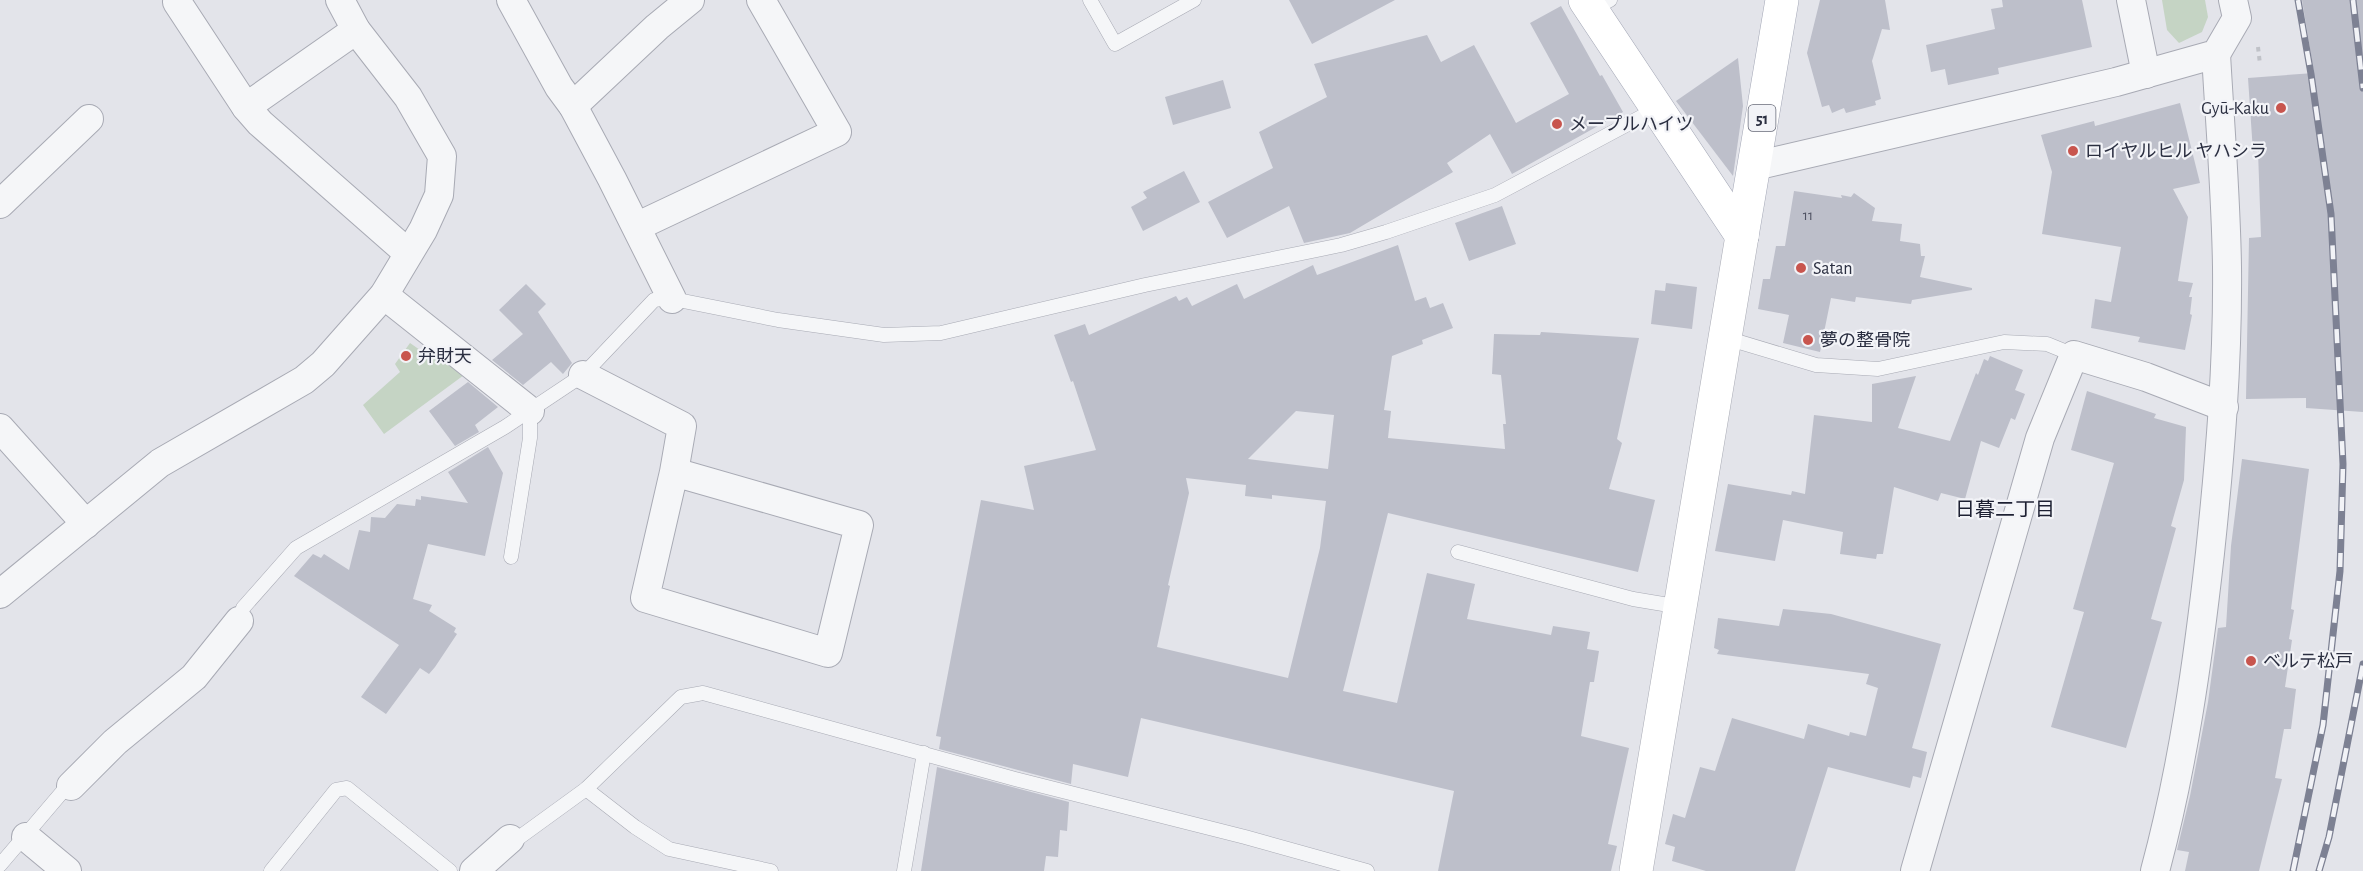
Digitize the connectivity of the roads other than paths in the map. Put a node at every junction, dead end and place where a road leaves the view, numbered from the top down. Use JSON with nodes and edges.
{"nodes":[{"id":1,"x":340,"y":0,"type":"edge"},
{"id":2,"x":511,"y":0,"type":"edge"},
{"id":3,"x":690,"y":0,"type":"edge"},
{"id":4,"x":761,"y":0,"type":"edge"},
{"id":5,"x":1090,"y":0,"type":"edge"},
{"id":6,"x":1194,"y":0,"type":"edge"},
{"id":7,"x":1782,"y":0,"type":"edge"},
{"id":8,"x":2131,"y":0,"type":"edge"},
{"id":9,"x":2233,"y":0,"type":"edge"},
{"id":10,"x":177,"y":2,"type":"dead end"},
{"id":11,"x":1596,"y":3,"type":"edge"},
{"id":12,"x":356,"y":30,"type":"junction"},
{"id":13,"x":2216,"y":54,"type":"junction"},
{"id":14,"x":2146,"y":74,"type":"junction"},
{"id":15,"x":573,"y":106,"type":"junction"},
{"id":16,"x":246,"y":107,"type":"junction"},
{"id":17,"x":1656,"y":109,"type":"junction"},
{"id":18,"x":89,"y":118,"type":"dead end"},
{"id":19,"x":1755,"y":166,"type":"junction"},
{"id":20,"x":0,"y":204,"type":"edge"},
{"id":21,"x":638,"y":226,"type":"junction"},
{"id":22,"x":1742,"y":236,"type":"junction"},
{"id":23,"x":408,"y":253,"type":"junction"},
{"id":24,"x":384,"y":295,"type":"junction"},
{"id":25,"x":672,"y":299,"type":"junction"},
{"id":26,"x":1725,"y":338,"type":"junction"},
{"id":27,"x":2074,"y":355,"type":"junction"},
{"id":28,"x":583,"y":375,"type":"junction"},
{"id":29,"x":2224,"y":407,"type":"junction"},
{"id":30,"x":530,"y":411,"type":"junction"},
{"id":31,"x":0,"y":428,"type":"edge"},
{"id":32,"x":674,"y":472,"type":"junction"},
{"id":33,"x":86,"y":524,"type":"junction"},
{"id":34,"x":1458,"y":552,"type":"dead end"},
{"id":35,"x":511,"y":557,"type":"dead end"},
{"id":36,"x":0,"y":594,"type":"edge"},
{"id":37,"x":1681,"y":607,"type":"junction"},
{"id":38,"x":239,"y":621,"type":"joint"},
{"id":39,"x":924,"y":753,"type":"junction"},
{"id":40,"x":71,"y":786,"type":"joint"},
{"id":41,"x":586,"y":789,"type":"junction"},
{"id":42,"x":26,"y":837,"type":"junction"},
{"id":43,"x":510,"y":839,"type":"joint"},
{"id":44,"x":0,"y":865,"type":"edge"},
{"id":45,"x":67,"y":871,"type":"edge"},
{"id":46,"x":271,"y":871,"type":"edge"},
{"id":47,"x":450,"y":871,"type":"edge"},
{"id":48,"x":474,"y":871,"type":"edge"},
{"id":49,"x":771,"y":871,"type":"edge"},
{"id":50,"x":904,"y":871,"type":"edge"},
{"id":51,"x":1367,"y":871,"type":"edge"},
{"id":52,"x":1636,"y":871,"type":"edge"},
{"id":53,"x":1916,"y":871,"type":"edge"},
{"id":54,"x":2155,"y":871,"type":"edge"}],
"edges":[{"from":1,"to":12,"type":"street"},
{"from":2,"to":15,"type":"street"},
{"from":3,"to":15,"type":"street"},
{"from":4,"to":21,"type":"street"},
{"from":5,"to":6,"type":"lane"},
{"from":7,"to":19,"type":"street","number":"51"},
{"from":8,"to":14,"type":"street"},
{"from":9,"to":13,"type":"street"},
{"from":10,"to":16,"type":"street"},
{"from":11,"to":17,"type":"street"},
{"from":12,"to":16,"type":"street"},
{"from":12,"to":23,"type":"street"},
{"from":13,"to":14,"type":"street"},
{"from":13,"to":29,"type":"street"},
{"from":14,"to":19,"type":"street"},
{"from":15,"to":21,"type":"street"},
{"from":16,"to":23,"type":"street"},
{"from":17,"to":22,"type":"street"},
{"from":17,"to":25,"type":"lane"},
{"from":18,"to":20,"type":"street"},
{"from":19,"to":22,"type":"street","number":"51"},
{"from":21,"to":25,"type":"street"},
{"from":22,"to":26,"type":"street"},
{"from":23,"to":24,"type":"street"},
{"from":24,"to":30,"type":"street"},
{"from":24,"to":33,"type":"street"},
{"from":25,"to":28,"type":"lane"},
{"from":26,"to":27,"type":"lane"},
{"from":26,"to":37,"type":"street"},
{"from":27,"to":29,"type":"street"},
{"from":27,"to":53,"type":"street"},
{"from":28,"to":30,"type":"lane"},
{"from":28,"to":32,"type":"street"},
{"from":29,"to":54,"type":"street"},
{"from":30,"to":35,"type":"lane"},
{"from":30,"to":38,"type":"lane"},
{"from":31,"to":33,"type":"street"},
{"from":32,"to":32,"type":"street"},
{"from":33,"to":36,"type":"street"},
{"from":34,"to":37,"type":"lane"},
{"from":37,"to":52,"type":"street"},
{"from":38,"to":40,"type":"street"},
{"from":39,"to":41,"type":"lane"},
{"from":39,"to":50,"type":"lane"},
{"from":39,"to":51,"type":"lane"},
{"from":40,"to":42,"type":"lane"},
{"from":41,"to":43,"type":"lane"},
{"from":41,"to":49,"type":"lane"},
{"from":42,"to":44,"type":"lane"},
{"from":42,"to":45,"type":"street"},
{"from":43,"to":48,"type":"street"},
{"from":46,"to":47,"type":"lane"}]}
